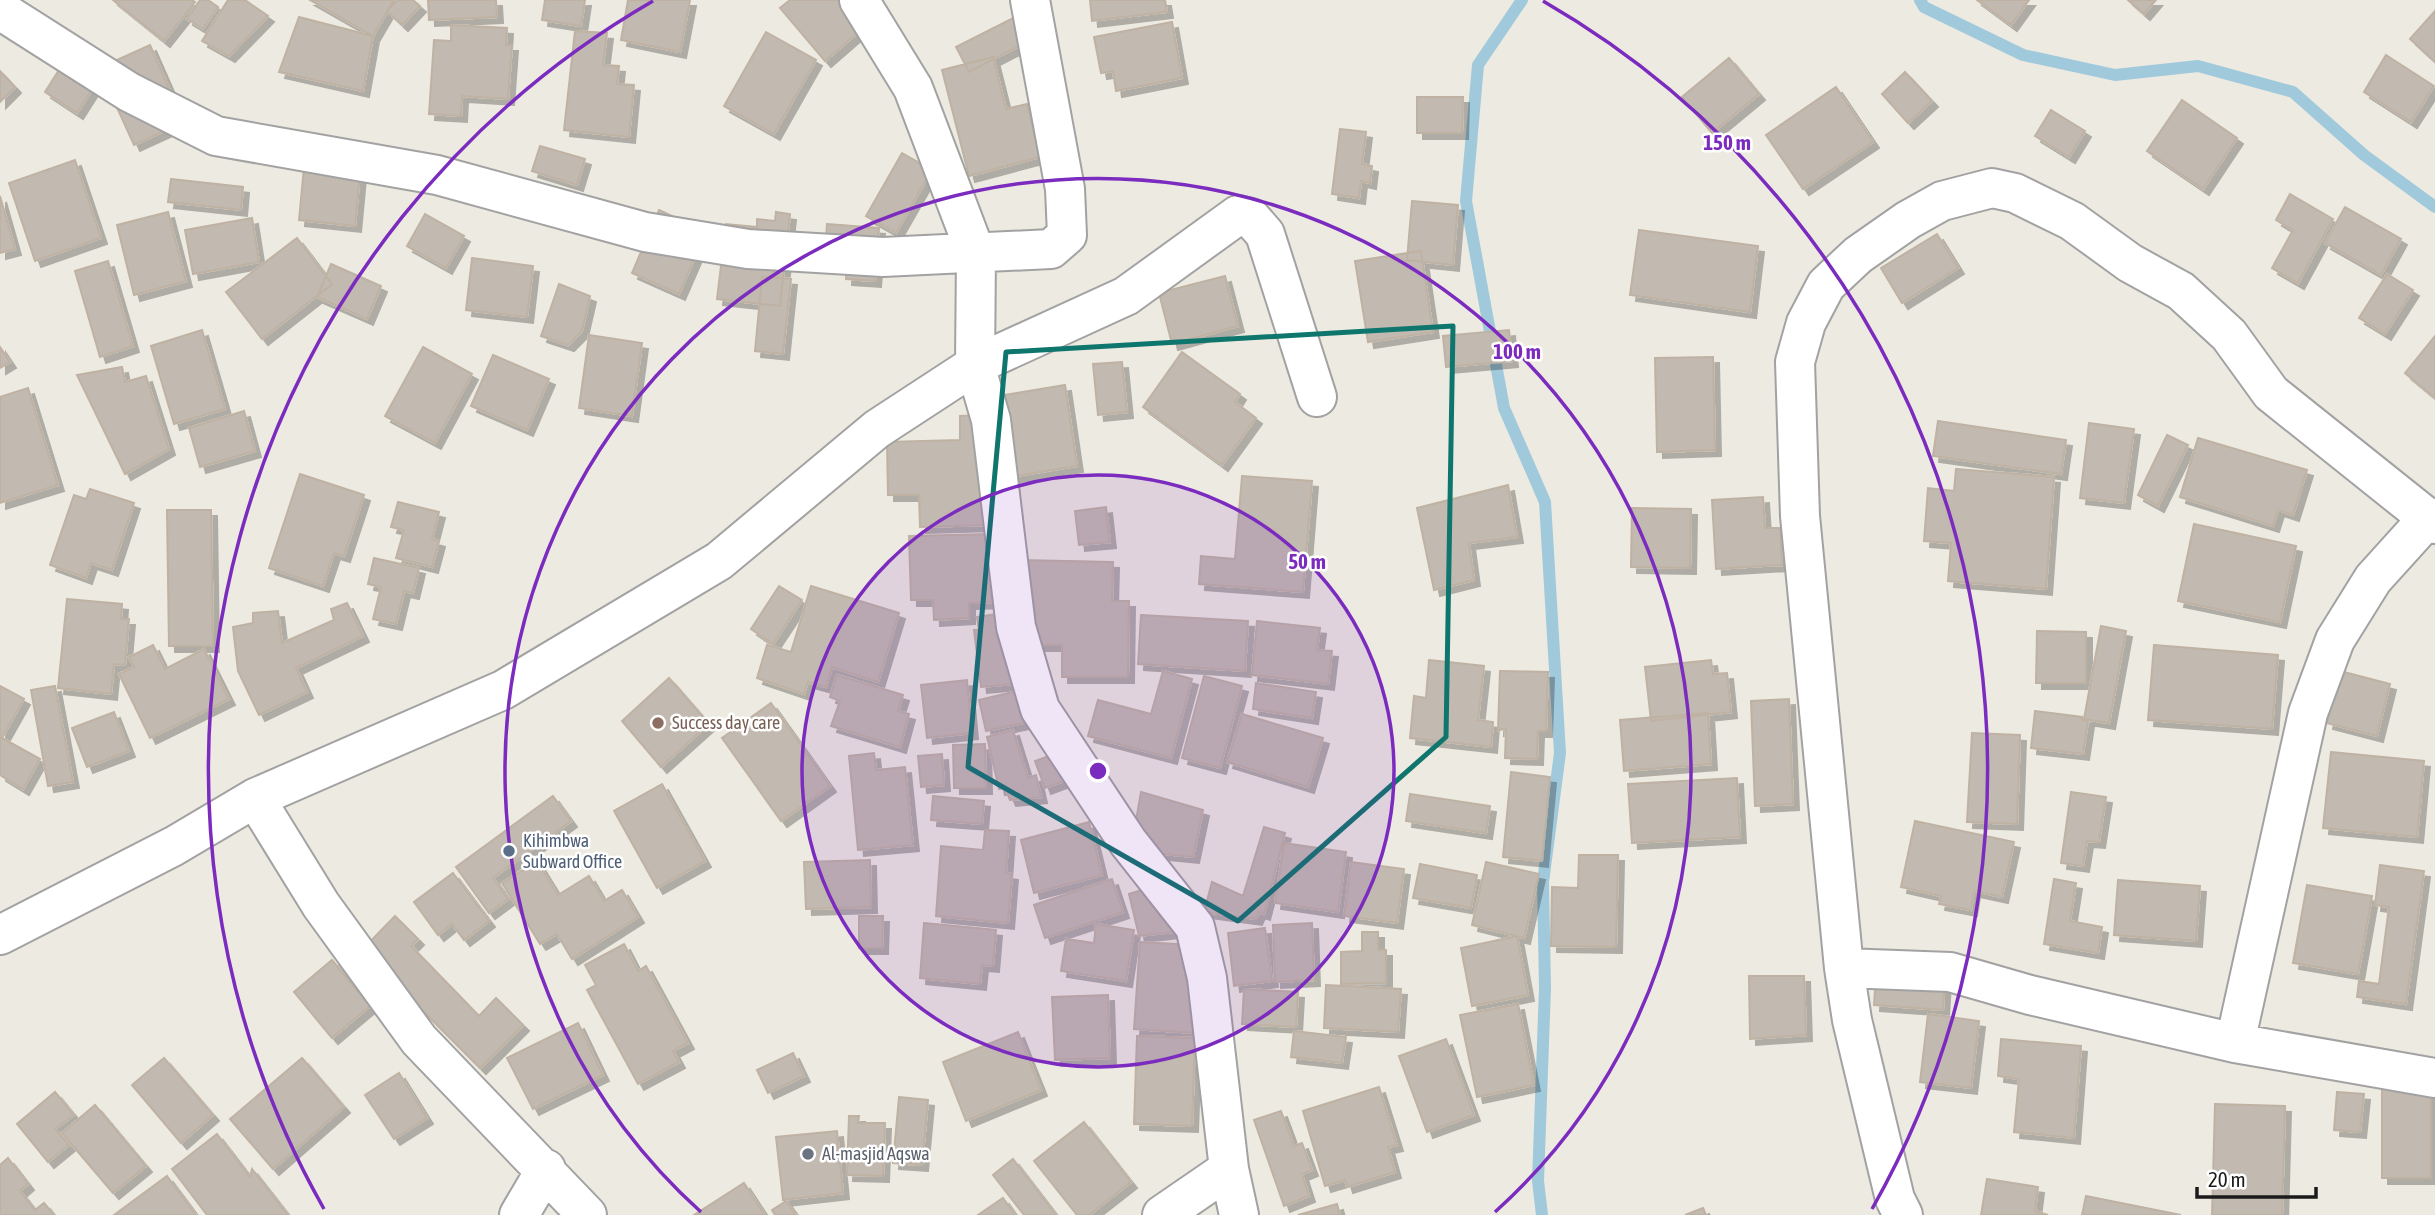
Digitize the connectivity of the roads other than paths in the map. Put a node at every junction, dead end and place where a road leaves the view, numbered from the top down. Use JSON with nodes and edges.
{"nodes":[{"id":1,"x":859,"y":0,"type":"edge"},
{"id":2,"x":1030,"y":0,"type":"edge"},
{"id":3,"x":0,"y":10,"type":"edge"},
{"id":4,"x":976,"y":254,"type":"junction"},
{"id":5,"x":975,"y":365,"type":"junction"},
{"id":6,"x":1317,"y":397,"type":"dead end"},
{"id":7,"x":2432,"y":521,"type":"edge"},
{"id":8,"x":256,"y":798,"type":"junction"},
{"id":9,"x":0,"y":935,"type":"edge"},
{"id":10,"x":1844,"y":968,"type":"junction"},
{"id":11,"x":2235,"y":1043,"type":"junction"},
{"id":12,"x":2435,"y":1078,"type":"edge"},
{"id":13,"x":1229,"y":1168,"type":"junction"},
{"id":14,"x":545,"y":1169,"type":"junction"},
{"id":15,"x":519,"y":1215,"type":"edge"},
{"id":16,"x":587,"y":1215,"type":"edge"},
{"id":17,"x":1162,"y":1215,"type":"edge"},
{"id":18,"x":1239,"y":1215,"type":"edge"},
{"id":19,"x":1903,"y":1215,"type":"edge"}],
"edges":[{"from":1,"to":4,"type":"street"},
{"from":2,"to":4,"type":"street"},
{"from":3,"to":4,"type":"street"},
{"from":4,"to":5,"type":"street"},
{"from":5,"to":6,"type":"street"},
{"from":5,"to":8,"type":"street"},
{"from":5,"to":13,"type":"street"},
{"from":7,"to":10,"type":"street"},
{"from":7,"to":11,"type":"street"},
{"from":8,"to":9,"type":"street"},
{"from":8,"to":14,"type":"street"},
{"from":10,"to":11,"type":"street"},
{"from":10,"to":19,"type":"street"},
{"from":11,"to":12,"type":"street"},
{"from":13,"to":17,"type":"street"},
{"from":13,"to":18,"type":"street"},
{"from":14,"to":15,"type":"street"},
{"from":14,"to":16,"type":"street"}]}
